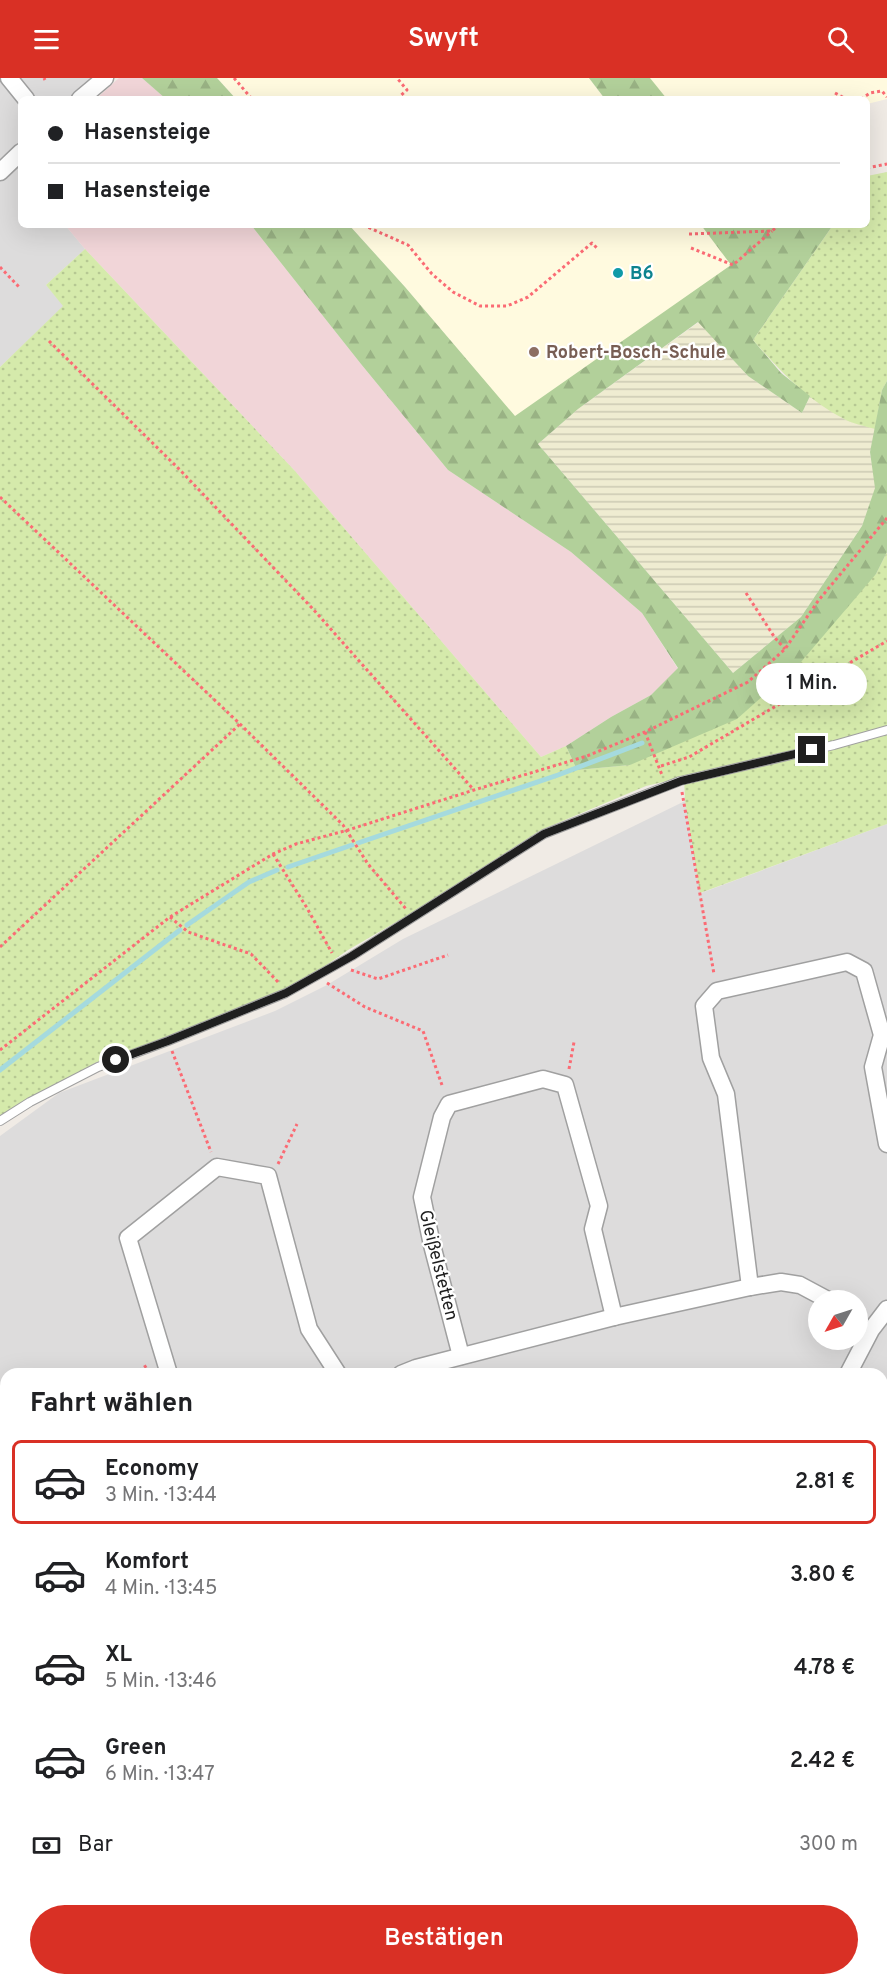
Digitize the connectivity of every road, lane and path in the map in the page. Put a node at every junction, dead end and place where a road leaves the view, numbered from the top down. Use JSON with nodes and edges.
{"nodes":[{"id":1,"x":9,"y":78,"type":"edge"},
{"id":2,"x":105,"y":78,"type":"edge"},
{"id":3,"x":234,"y":78,"type":"edge"},
{"id":4,"x":397,"y":78,"type":"edge"},
{"id":5,"x":835,"y":93,"type":"dead end"},
{"id":6,"x":24,"y":96,"type":"edge"},
{"id":7,"x":84,"y":96,"type":"edge"},
{"id":8,"x":249,"y":96,"type":"edge"},
{"id":9,"x":400,"y":96,"type":"edge"},
{"id":10,"x":840,"y":96,"type":"edge"},
{"id":11,"x":866,"y":96,"type":"edge"},
{"id":12,"x":887,"y":97,"type":"edge"},
{"id":13,"x":18,"y":155,"type":"edge"},
{"id":14,"x":887,"y":164,"type":"edge"},
{"id":15,"x":870,"y":167,"type":"edge"},
{"id":16,"x":0,"y":171,"type":"edge"},
{"id":17,"x":370,"y":228,"type":"edge"},
{"id":18,"x":776,"y":228,"type":"edge"},
{"id":19,"x":772,"y":231,"type":"junction"},
{"id":20,"x":689,"y":234,"type":"dead end"},
{"id":21,"x":597,"y":248,"type":"dead end"},
{"id":22,"x":691,"y":248,"type":"dead end"},
{"id":23,"x":0,"y":267,"type":"edge"},
{"id":24,"x":20,"y":288,"type":"dead end"},
{"id":25,"x":49,"y":341,"type":"dead end"},
{"id":26,"x":0,"y":497,"type":"edge"},
{"id":27,"x":887,"y":518,"type":"edge"},
{"id":28,"x":746,"y":593,"type":"dead end"},
{"id":29,"x":887,"y":641,"type":"edge"},
{"id":30,"x":785,"y":649,"type":"junction"},
{"id":31,"x":240,"y":724,"type":"junction"},
{"id":32,"x":887,"y":730,"type":"edge"},
{"id":33,"x":645,"y":732,"type":"junction"},
{"id":34,"x":660,"y":766,"type":"junction"},
{"id":35,"x":681,"y":781,"type":"junction"},
{"id":36,"x":666,"y":787,"type":"junction"},
{"id":37,"x":474,"y":790,"type":"junction"},
{"id":38,"x":348,"y":830,"type":"junction"},
{"id":39,"x":273,"y":854,"type":"junction"},
{"id":40,"x":170,"y":917,"type":"junction"},
{"id":41,"x":412,"y":917,"type":"junction"},
{"id":42,"x":0,"y":946,"type":"edge"},
{"id":43,"x":448,"y":955,"type":"dead end"},
{"id":44,"x":337,"y":964,"type":"junction"},
{"id":45,"x":317,"y":976,"type":"junction"},
{"id":46,"x":717,"y":991,"type":"junction"},
{"id":47,"x":286,"y":993,"type":"junction"},
{"id":48,"x":168,"y":1041,"type":"junction"},
{"id":49,"x":574,"y":1042,"type":"dead end"},
{"id":50,"x":0,"y":1050,"type":"edge"},
{"id":51,"x":565,"y":1085,"type":"junction"},
{"id":52,"x":449,"y":1104,"type":"junction"},
{"id":53,"x":0,"y":1121,"type":"edge"},
{"id":54,"x":297,"y":1124,"type":"dead end"},
{"id":55,"x":887,"y":1144,"type":"edge"},
{"id":56,"x":217,"y":1167,"type":"junction"},
{"id":57,"x":270,"y":1182,"type":"junction"},
{"id":58,"x":750,"y":1287,"type":"junction"},
{"id":59,"x":809,"y":1290,"type":"edge"},
{"id":60,"x":887,"y":1309,"type":"edge"},
{"id":61,"x":614,"y":1317,"type":"junction"},
{"id":62,"x":868,"y":1324,"type":"edge"},
{"id":63,"x":856,"y":1350,"type":"edge"},
{"id":64,"x":461,"y":1356,"type":"junction"},
{"id":65,"x":167,"y":1368,"type":"edge"},
{"id":66,"x":334,"y":1368,"type":"edge"},
{"id":67,"x":421,"y":1368,"type":"edge"},
{"id":68,"x":850,"y":1368,"type":"edge"}],
"edges":[{"from":1,"to":6,"type":"street"},
{"from":2,"to":7,"type":"street"},
{"from":3,"to":8,"type":"path"},
{"from":4,"to":9,"type":"path"},
{"from":5,"to":10,"type":"path"},
{"from":11,"to":12,"type":"path"},
{"from":13,"to":16,"type":"street"},
{"from":14,"to":15,"type":"path"},
{"from":17,"to":21,"type":"path"},
{"from":18,"to":19,"type":"path"},
{"from":19,"to":20,"type":"path"},
{"from":19,"to":22,"type":"path"},
{"from":23,"to":24,"type":"path"},
{"from":25,"to":37,"type":"path"},
{"from":26,"to":31,"type":"path"},
{"from":27,"to":30,"type":"path"},
{"from":28,"to":30,"type":"path"},
{"from":29,"to":34,"type":"path"},
{"from":30,"to":33,"type":"path"},
{"from":31,"to":38,"type":"path"},
{"from":31,"to":42,"type":"path"},
{"from":32,"to":35,"type":"lane"},
{"from":33,"to":34,"type":"path"},
{"from":33,"to":37,"type":"path"},
{"from":34,"to":36,"type":"path"},
{"from":35,"to":36,"type":"lane"},
{"from":35,"to":46,"type":"path"},
{"from":36,"to":41,"type":"lane"},
{"from":37,"to":38,"type":"path"},
{"from":38,"to":39,"type":"path"},
{"from":38,"to":41,"type":"path"},
{"from":39,"to":40,"type":"path"},
{"from":39,"to":44,"type":"path"},
{"from":40,"to":47,"type":"path"},
{"from":40,"to":50,"type":"path"},
{"from":41,"to":44,"type":"lane"},
{"from":43,"to":44,"type":"path"},
{"from":44,"to":45,"type":"lane"},
{"from":45,"to":47,"type":"lane"},
{"from":45,"to":52,"type":"path"},
{"from":46,"to":55,"type":"street"},
{"from":46,"to":58,"type":"street"},
{"from":47,"to":48,"type":"lane"},
{"from":48,"to":53,"type":"lane"},
{"from":48,"to":56,"type":"path"},
{"from":49,"to":51,"type":"path"},
{"from":51,"to":52,"type":"street"},
{"from":51,"to":61,"type":"street"},
{"from":52,"to":64,"type":"street","name":"Gleißelstetten"},
{"from":54,"to":57,"type":"path"},
{"from":56,"to":57,"type":"street"},
{"from":56,"to":65,"type":"street"},
{"from":57,"to":66,"type":"street"},
{"from":58,"to":59,"type":"street"},
{"from":58,"to":61,"type":"street"},
{"from":60,"to":62,"type":"street"},
{"from":61,"to":64,"type":"street"},
{"from":63,"to":68,"type":"street"},
{"from":64,"to":67,"type":"street"}]}
